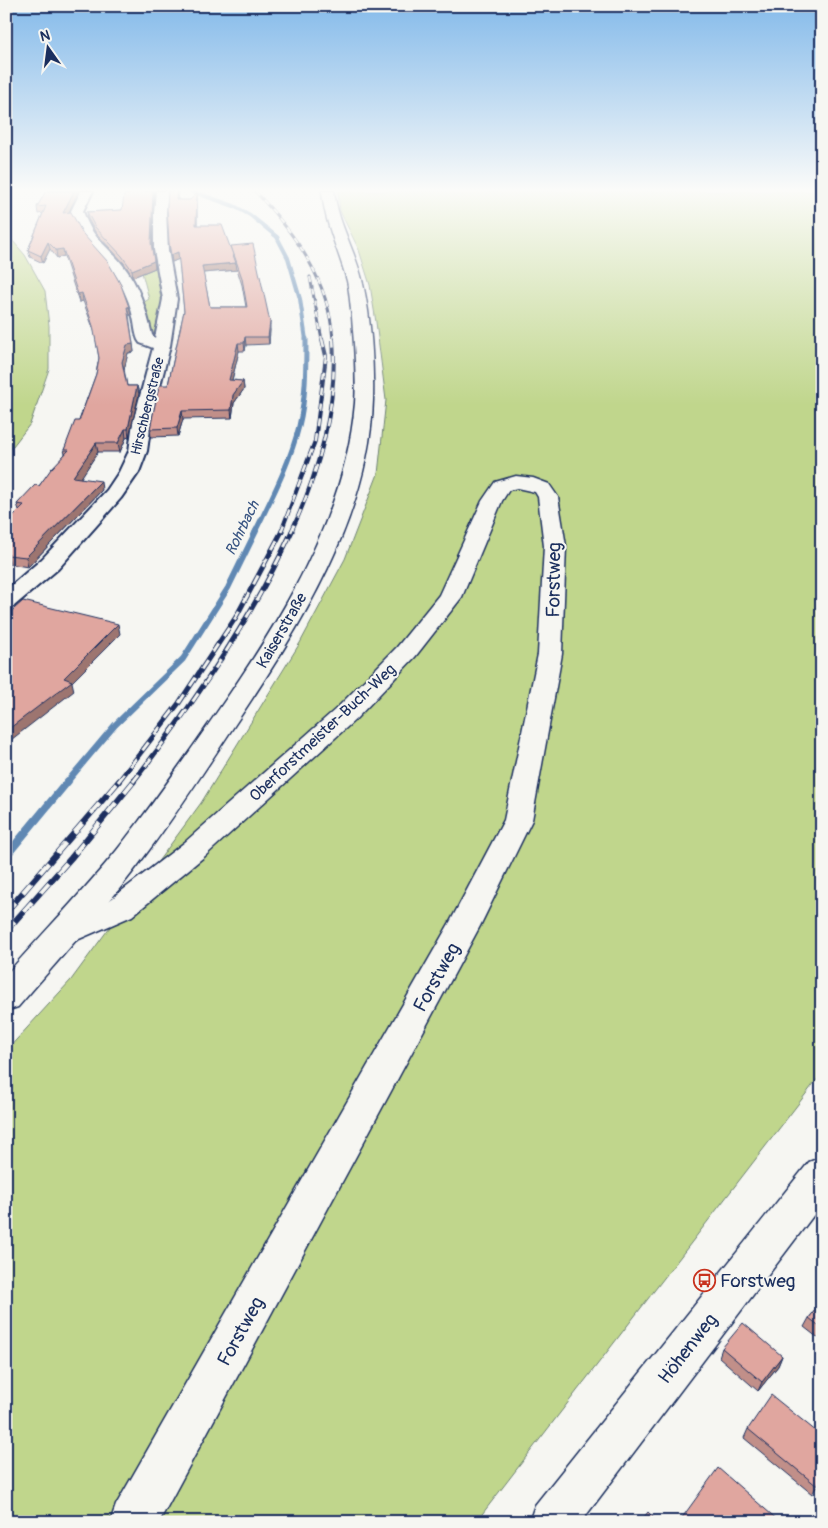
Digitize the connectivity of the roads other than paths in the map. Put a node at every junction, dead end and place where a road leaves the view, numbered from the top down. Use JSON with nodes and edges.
{"nodes":[{"id":1,"x":112,"y":262,"type":"edge"},
{"id":2,"x":163,"y":262,"type":"edge"},
{"id":3,"x":349,"y":262,"type":"edge"},
{"id":4,"x":162,"y":346,"type":"junction"},
{"id":5,"x":548,"y":497,"type":"joint"},
{"id":6,"x":6,"y":601,"type":"edge"},
{"id":7,"x":63,"y":934,"type":"junction"},
{"id":8,"x":6,"y":998,"type":"edge"},
{"id":9,"x":822,"y":1174,"type":"edge"},
{"id":10,"x":133,"y":1522,"type":"edge"},
{"id":11,"x":552,"y":1522,"type":"edge"}],
"edges":[{"from":1,"to":4,"type":"street"},
{"from":2,"to":4,"type":"street","name":"Hirschbergstraße"},
{"from":3,"to":7,"type":"street","name":"Kaiserstraße"},
{"from":4,"to":6,"type":"street","name":"Hirschbergstraße"},
{"from":5,"to":7,"type":"street","name":"Oberforstmeister-Buch-Weg"},
{"from":5,"to":10,"type":"street","name":"Forstweg"},
{"from":7,"to":8,"type":"street","name":"Kaiserstraße"},
{"from":9,"to":11,"type":"street","name":"Höhenweg"}]}
